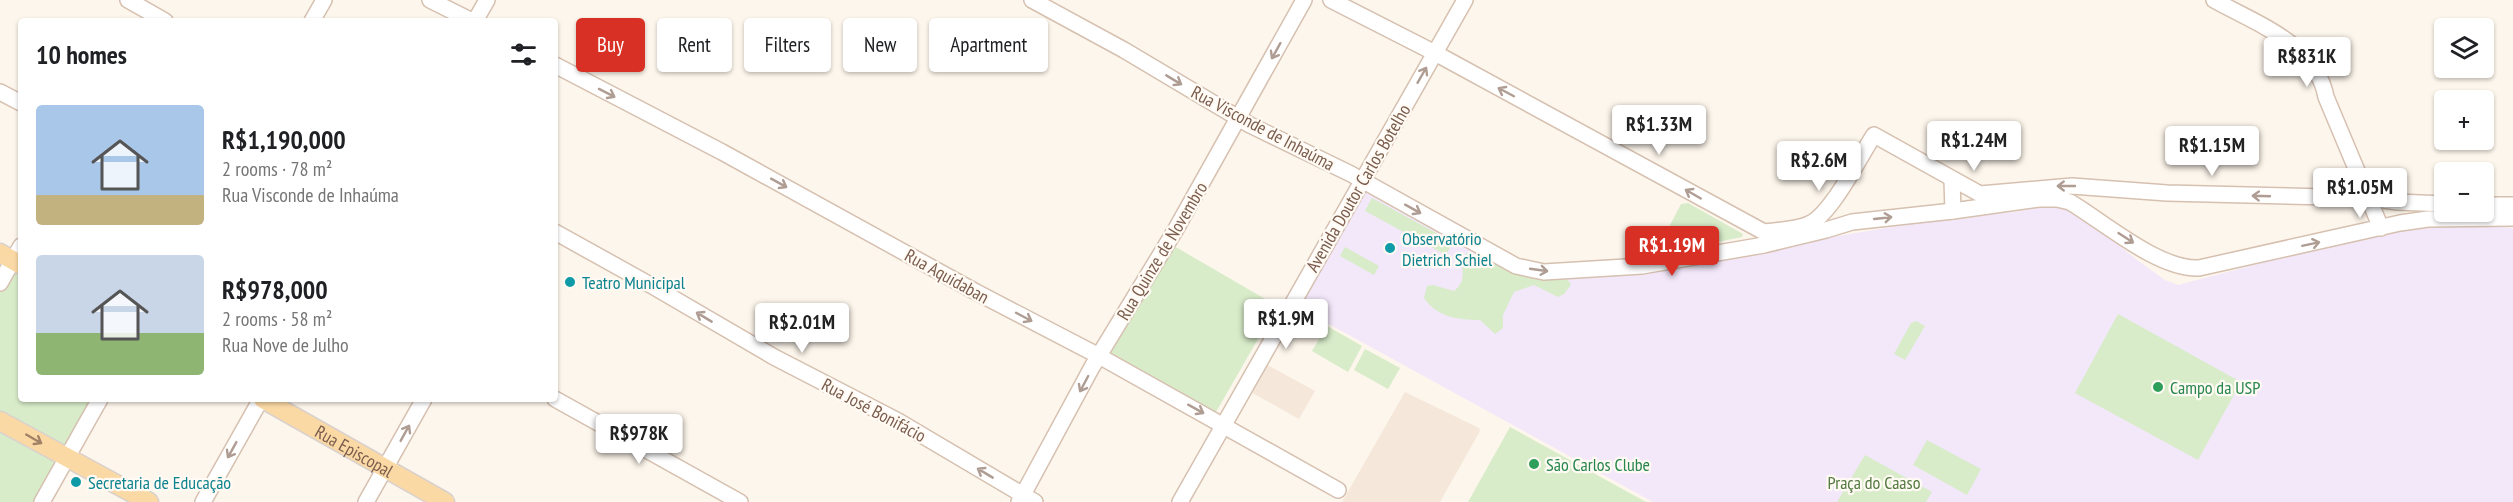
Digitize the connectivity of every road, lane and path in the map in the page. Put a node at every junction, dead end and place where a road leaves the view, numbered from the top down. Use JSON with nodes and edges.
{"nodes":[{"id":1,"x":128,"y":0,"type":"edge"},
{"id":2,"x":324,"y":0,"type":"edge"},
{"id":3,"x":430,"y":0,"type":"edge"},
{"id":4,"x":487,"y":0,"type":"edge"},
{"id":5,"x":1032,"y":0,"type":"edge"},
{"id":6,"x":1304,"y":0,"type":"edge"},
{"id":7,"x":1331,"y":0,"type":"edge"},
{"id":8,"x":1465,"y":0,"type":"edge"},
{"id":9,"x":2214,"y":0,"type":"edge"},
{"id":10,"x":150,"y":11,"type":"edge"},
{"id":11,"x":314,"y":18,"type":"edge"},
{"id":12,"x":467,"y":18,"type":"edge"},
{"id":13,"x":475,"y":18,"type":"edge"},
{"id":14,"x":1435,"y":53,"type":"junction"},
{"id":15,"x":558,"y":67,"type":"edge"},
{"id":16,"x":0,"y":92,"type":"edge"},
{"id":17,"x":18,"y":102,"type":"edge"},
{"id":18,"x":1239,"y":118,"type":"junction"},
{"id":19,"x":1952,"y":180,"type":"junction"},
{"id":20,"x":1362,"y":181,"type":"junction"},
{"id":21,"x":2099,"y":188,"type":"junction"},
{"id":22,"x":1837,"y":194,"type":"junction"},
{"id":23,"x":2370,"y":198,"type":"junction"},
{"id":24,"x":2397,"y":202,"type":"junction"},
{"id":25,"x":2434,"y":204,"type":"edge"},
{"id":26,"x":2494,"y":205,"type":"edge"},
{"id":27,"x":2513,"y":206,"type":"edge"},
{"id":28,"x":1953,"y":211,"type":"junction"},
{"id":29,"x":2092,"y":216,"type":"junction"},
{"id":30,"x":2513,"y":218,"type":"edge"},
{"id":31,"x":1852,"y":222,"type":"junction"},
{"id":32,"x":2400,"y":223,"type":"junction"},
{"id":33,"x":2381,"y":228,"type":"junction"},
{"id":34,"x":558,"y":234,"type":"edge"},
{"id":35,"x":1764,"y":239,"type":"junction"},
{"id":36,"x":14,"y":256,"type":"edge"},
{"id":37,"x":0,"y":283,"type":"edge"},
{"id":38,"x":1099,"y":356,"type":"junction"},
{"id":39,"x":558,"y":401,"type":"edge"},
{"id":40,"x":98,"y":402,"type":"edge"},
{"id":41,"x":260,"y":402,"type":"edge"},
{"id":42,"x":267,"y":402,"type":"edge"},
{"id":43,"x":422,"y":402,"type":"edge"},
{"id":44,"x":0,"y":421,"type":"edge"},
{"id":45,"x":1224,"y":425,"type":"junction"},
{"id":46,"x":67,"y":458,"type":"junction"},
{"id":47,"x":385,"y":468,"type":"junction"},
{"id":48,"x":1338,"y":490,"type":"dead end"},
{"id":49,"x":1025,"y":500,"type":"edge"},
{"id":50,"x":42,"y":502,"type":"edge"},
{"id":51,"x":149,"y":502,"type":"edge"},
{"id":52,"x":203,"y":502,"type":"edge"},
{"id":53,"x":366,"y":502,"type":"edge"},
{"id":54,"x":445,"y":502,"type":"edge"},
{"id":55,"x":740,"y":502,"type":"edge"},
{"id":56,"x":1180,"y":502,"type":"edge"}],
"edges":[{"from":1,"to":10,"type":"main road"},
{"from":2,"to":11,"type":"main road"},
{"from":3,"to":12,"type":"main road"},
{"from":4,"to":13,"type":"main road"},
{"from":5,"to":18,"type":"main road","name":"Rua Visconde de Inhaúma","one_way":true},
{"from":6,"to":18,"type":"main road","name":"Rua Quinze de Novembro","one_way":true},
{"from":7,"to":14,"type":"main road"},
{"from":8,"to":14,"type":"main road","name":"Avenida Doutor Carlos Botelho"},
{"from":9,"to":23,"type":"main road"},
{"from":20,"to":14,"type":"main road","name":"Avenida Doutor Carlos Botelho","one_way":true},
{"from":35,"to":14,"type":"main road","one_way":true},
{"from":15,"to":38,"type":"main road","name":"Rua Aquidaban","one_way":true},
{"from":16,"to":17,"type":"main road"},
{"from":18,"to":20,"type":"main road","name":"Rua Visconde de Inhaúma"},
{"from":18,"to":38,"type":"main road","name":"Rua Quinze de Novembro"},
{"from":21,"to":19,"type":"main road","one_way":true},
{"from":19,"to":22,"type":"main road"},
{"from":19,"to":28,"type":"main road"},
{"from":20,"to":35,"type":"main road","name":"Rua Visconde de Inhaúma","one_way":true},
{"from":20,"to":45,"type":"main road","name":"Avenida Doutor Carlos Botelho"},
{"from":23,"to":21,"type":"main road","one_way":true},
{"from":21,"to":29,"type":"main road"},
{"from":22,"to":31,"type":"main road"},
{"from":22,"to":35,"type":"main road"},
{"from":23,"to":24,"type":"main road"},
{"from":23,"to":33,"type":"main road"},
{"from":24,"to":25,"type":"main road"},
{"from":24,"to":32,"type":"main road"},
{"from":26,"to":27,"type":"main road"},
{"from":28,"to":29,"type":"main road","name":"Rua Visconde de Inhaúma"},
{"from":31,"to":28,"type":"main road","name":"Rua Visconde de Inhaúma","one_way":true},
{"from":29,"to":33,"type":"main road","name":"Rua Visconde de Inhaúma","one_way":true},
{"from":30,"to":32,"type":"main road","name":"Rua Visconde de Inhaúma"},
{"from":31,"to":35,"type":"main road","name":"Rua Visconde de Inhaúma"},
{"from":32,"to":33,"type":"main road","name":"Rua Visconde de Inhaúma"},
{"from":49,"to":34,"type":"main road","name":"Rua José Bonifácio","one_way":true},
{"from":36,"to":37,"type":"main road"},
{"from":38,"to":45,"type":"main road","name":"Rua Aquidaban","one_way":true},
{"from":38,"to":49,"type":"main road","name":"Rua Quinze de Novembro","one_way":true},
{"from":39,"to":55,"type":"main road"},
{"from":40,"to":46,"type":"main road"},
{"from":41,"to":52,"type":"main road","one_way":true},
{"from":42,"to":47,"type":"main road","name":"Rua Episcopal"},
{"from":47,"to":43,"type":"main road","one_way":true},
{"from":44,"to":46,"type":"main road","one_way":true},
{"from":45,"to":48,"type":"main road","name":"Rua Aquidaban"},
{"from":45,"to":56,"type":"main road","name":"Avenida Doutor Carlos Botelho"},
{"from":46,"to":50,"type":"main road"},
{"from":46,"to":51,"type":"main road"},
{"from":47,"to":53,"type":"main road"},
{"from":47,"to":54,"type":"main road","name":"Rua Episcopal"}]}
